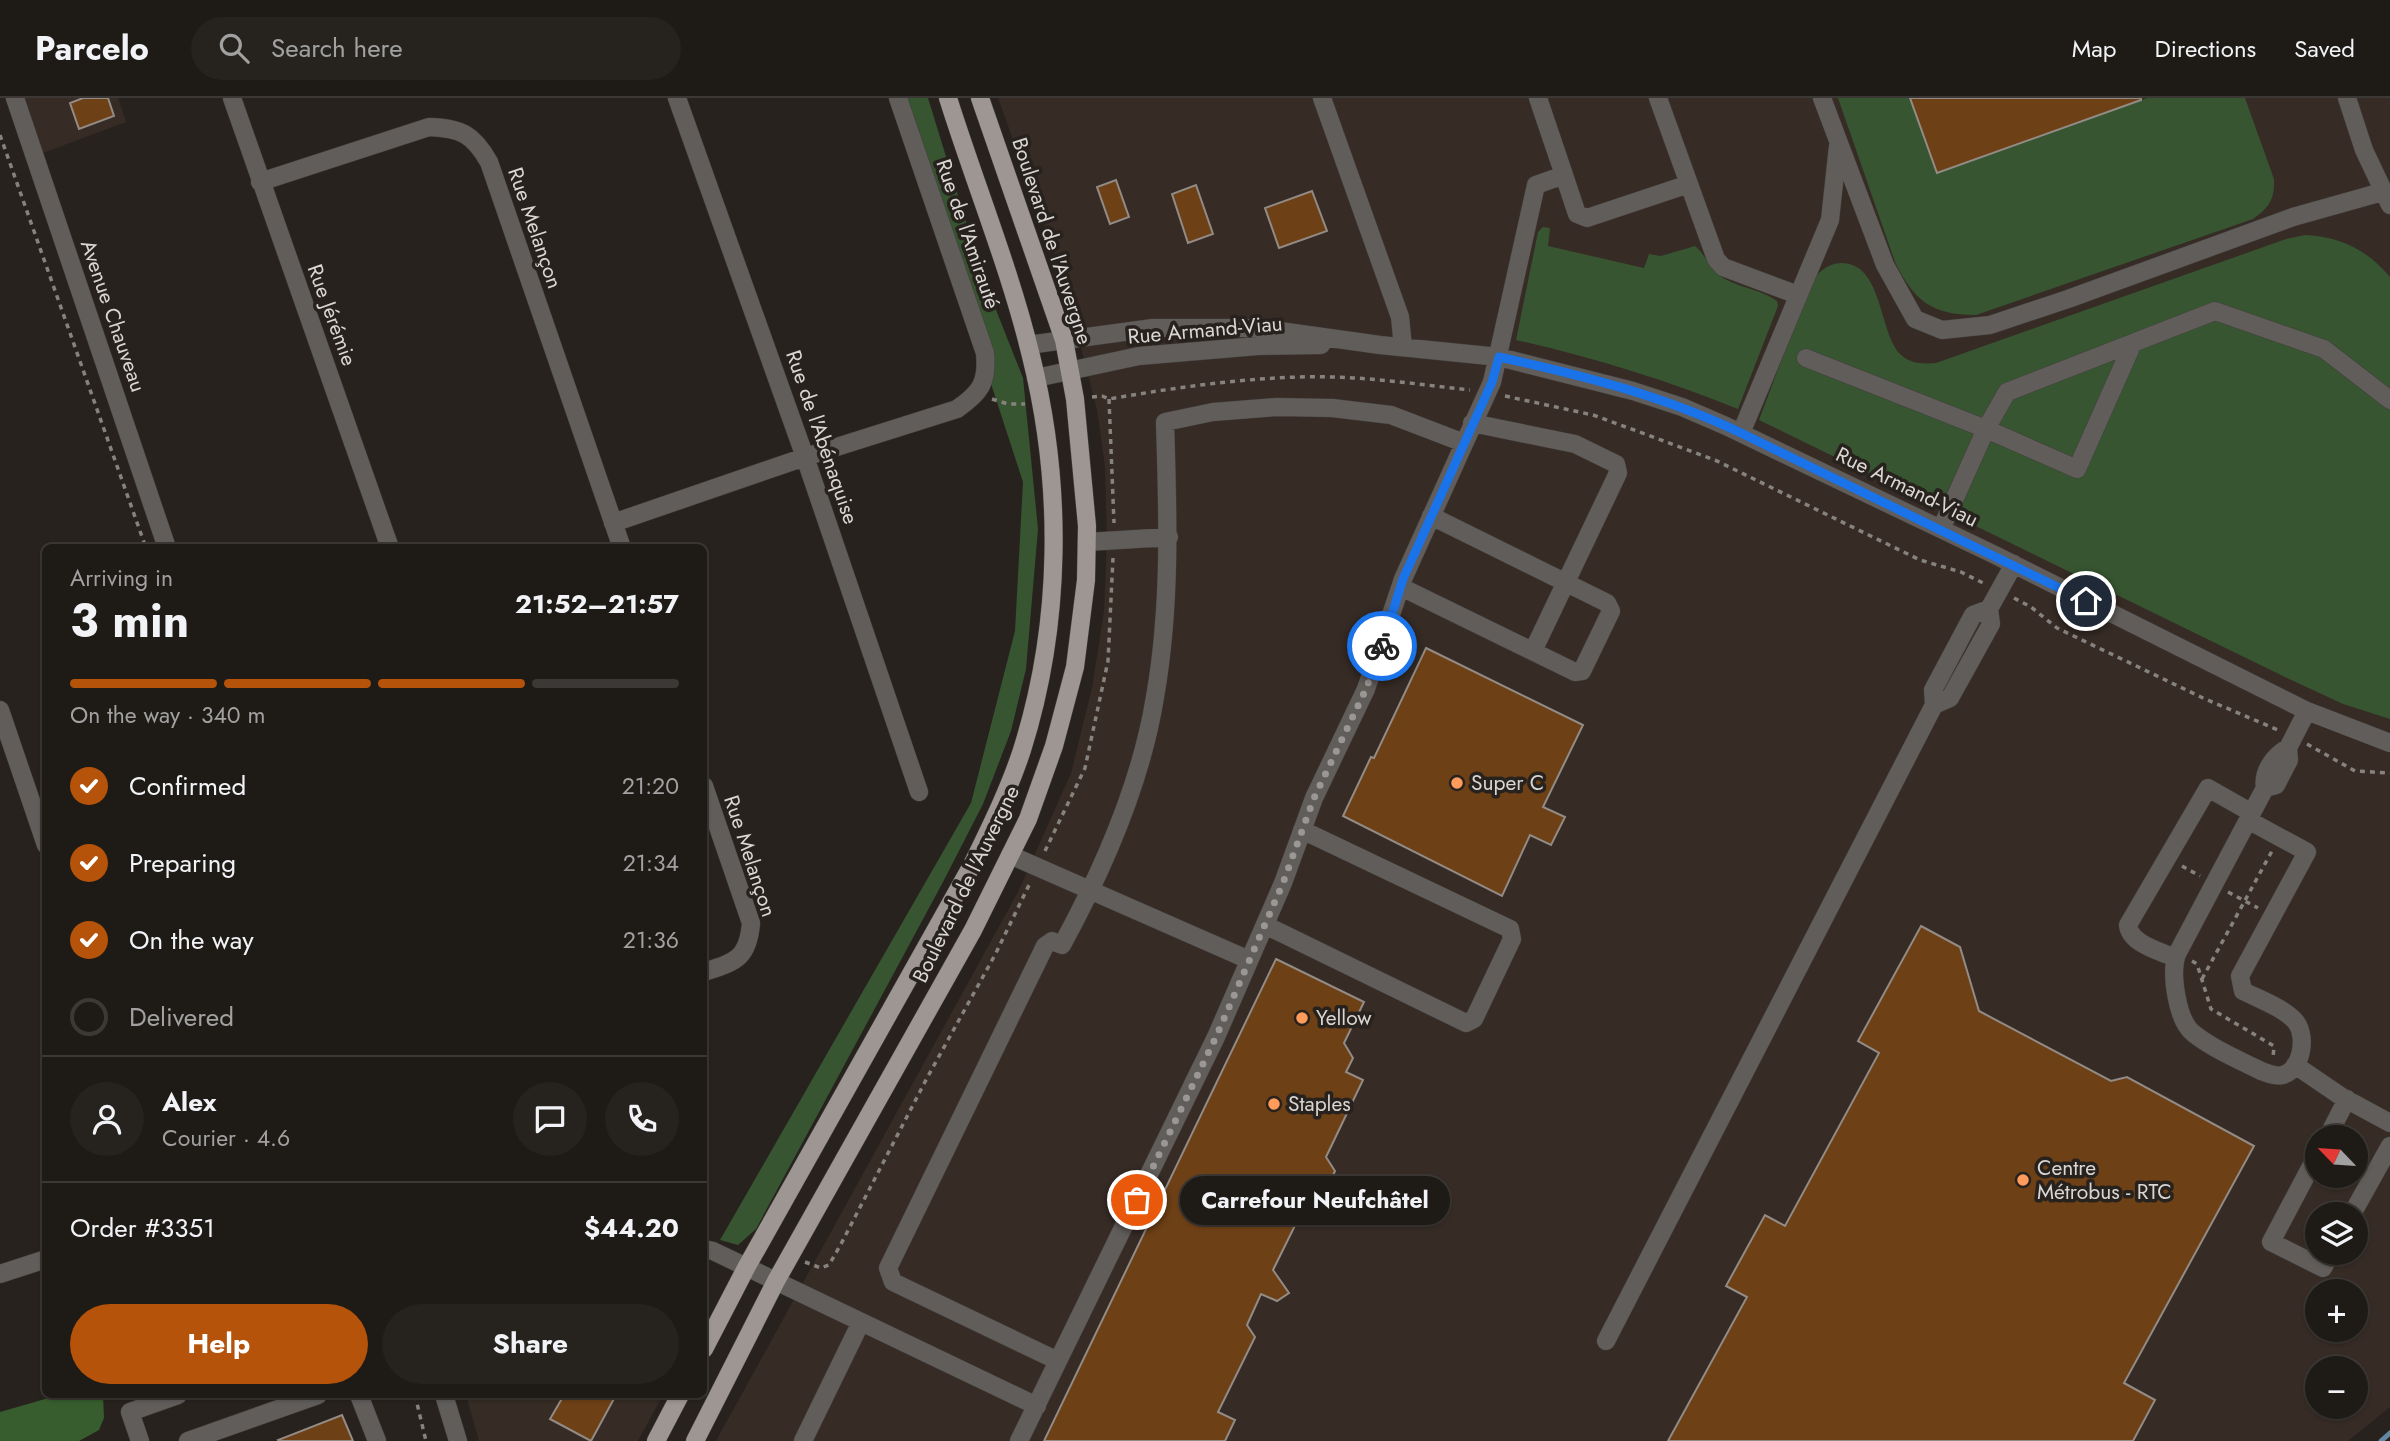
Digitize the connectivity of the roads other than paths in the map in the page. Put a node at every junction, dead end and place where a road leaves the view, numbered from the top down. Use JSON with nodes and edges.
{"nodes":[{"id":1,"x":15,"y":98,"type":"edge"},
{"id":2,"x":232,"y":98,"type":"edge"},
{"id":3,"x":677,"y":98,"type":"edge"},
{"id":4,"x":898,"y":98,"type":"edge"},
{"id":5,"x":948,"y":98,"type":"edge"},
{"id":6,"x":980,"y":98,"type":"edge"},
{"id":7,"x":1322,"y":98,"type":"edge"},
{"id":8,"x":1538,"y":98,"type":"edge"},
{"id":9,"x":1658,"y":98,"type":"edge"},
{"id":10,"x":1822,"y":98,"type":"edge"},
{"id":11,"x":2347,"y":98,"type":"edge"},
{"id":12,"x":1838,"y":144,"type":"junction"},
{"id":13,"x":1564,"y":175,"type":"junction"},
{"id":14,"x":260,"y":182,"type":"junction"},
{"id":15,"x":1689,"y":184,"type":"junction"},
{"id":16,"x":2386,"y":198,"type":"edge"},
{"id":17,"x":1797,"y":295,"type":"junction"},
{"id":18,"x":1064,"y":340,"type":"junction"},
{"id":19,"x":2133,"y":343,"type":"junction"},
{"id":20,"x":1028,"y":345,"type":"junction"},
{"id":21,"x":1380,"y":345,"type":"junction"},
{"id":22,"x":1403,"y":347,"type":"junction"},
{"id":23,"x":1499,"y":357,"type":"junction"},
{"id":24,"x":1806,"y":358,"type":"dead end"},
{"id":25,"x":1070,"y":370,"type":"junction"},
{"id":26,"x":1036,"y":378,"type":"junction"},
{"id":27,"x":2390,"y":400,"type":"edge"},
{"id":28,"x":1472,"y":423,"type":"junction"},
{"id":29,"x":1986,"y":429,"type":"junction"},
{"id":30,"x":1741,"y":433,"type":"junction"},
{"id":31,"x":1464,"y":443,"type":"junction"},
{"id":32,"x":806,"y":457,"type":"junction"},
{"id":33,"x":1431,"y":516,"type":"junction"},
{"id":34,"x":613,"y":523,"type":"junction"},
{"id":35,"x":1941,"y":529,"type":"junction"},
{"id":36,"x":1169,"y":537,"type":"junction"},
{"id":37,"x":1087,"y":542,"type":"junction"},
{"id":38,"x":166,"y":544,"type":"edge"},
{"id":39,"x":389,"y":544,"type":"edge"},
{"id":40,"x":621,"y":544,"type":"edge"},
{"id":41,"x":2014,"y":564,"type":"junction"},
{"id":42,"x":1566,"y":583,"type":"junction"},
{"id":43,"x":1401,"y":587,"type":"junction"},
{"id":44,"x":1533,"y":651,"type":"junction"},
{"id":45,"x":0,"y":710,"type":"edge"},
{"id":46,"x":2307,"y":712,"type":"junction"},
{"id":47,"x":5,"y":739,"type":"edge"},
{"id":48,"x":2390,"y":743,"type":"edge"},
{"id":49,"x":919,"y":792,"type":"dead end"},
{"id":50,"x":707,"y":795,"type":"edge"},
{"id":51,"x":2250,"y":817,"type":"junction"},
{"id":52,"x":1302,"y":830,"type":"junction"},
{"id":53,"x":42,"y":835,"type":"edge"},
{"id":54,"x":1010,"y":855,"type":"junction"},
{"id":55,"x":1091,"y":891,"type":"junction"},
{"id":56,"x":1265,"y":925,"type":"junction"},
{"id":57,"x":2182,"y":959,"type":"junction"},
{"id":58,"x":1250,"y":960,"type":"junction"},
{"id":59,"x":707,"y":971,"type":"edge"},
{"id":60,"x":2295,"y":1065,"type":"junction"},
{"id":61,"x":2347,"y":1099,"type":"junction"},
{"id":62,"x":2390,"y":1123,"type":"edge"},
{"id":63,"x":2333,"y":1125,"type":"edge"},
{"id":64,"x":2390,"y":1146,"type":"edge"},
{"id":65,"x":2305,"y":1178,"type":"edge"},
{"id":66,"x":2359,"y":1202,"type":"edge"},
{"id":67,"x":707,"y":1250,"type":"edge"},
{"id":68,"x":2305,"y":1259,"type":"edge"},
{"id":69,"x":42,"y":1260,"type":"edge"},
{"id":70,"x":746,"y":1268,"type":"junction"},
{"id":71,"x":0,"y":1274,"type":"edge"},
{"id":72,"x":776,"y":1281,"type":"junction"},
{"id":73,"x":861,"y":1322,"type":"junction"},
{"id":74,"x":1606,"y":1341,"type":"dead end"},
{"id":75,"x":707,"y":1343,"type":"edge"},
{"id":76,"x":1058,"y":1361,"type":"junction"},
{"id":77,"x":170,"y":1398,"type":"edge"},
{"id":78,"x":309,"y":1398,"type":"edge"},
{"id":79,"x":360,"y":1398,"type":"edge"},
{"id":80,"x":445,"y":1398,"type":"edge"},
{"id":81,"x":678,"y":1398,"type":"edge"},
{"id":82,"x":1037,"y":1406,"type":"junction"},
{"id":83,"x":140,"y":1441,"type":"edge"},
{"id":84,"x":188,"y":1441,"type":"edge"},
{"id":85,"x":377,"y":1441,"type":"edge"},
{"id":86,"x":458,"y":1441,"type":"edge"},
{"id":87,"x":656,"y":1441,"type":"edge"},
{"id":88,"x":695,"y":1441,"type":"edge"},
{"id":89,"x":803,"y":1441,"type":"edge"},
{"id":90,"x":1019,"y":1441,"type":"edge"}],
"edges":[{"from":1,"to":38,"type":"street","name":"Avenue Chauveau"},
{"from":2,"to":14,"type":"street","name":"Rue Jérémie"},
{"from":3,"to":32,"type":"street","name":"Rue de l'Abénaquise"},
{"from":4,"to":32,"type":"street","name":"Rue de l'Amirauté"},
{"from":5,"to":20,"type":"main road","name":"Boulevard de l'Auvergne"},
{"from":6,"to":18,"type":"main road","name":"Boulevard de l'Auvergne"},
{"from":7,"to":22,"type":"street"},
{"from":8,"to":13,"type":"street"},
{"from":9,"to":15,"type":"street"},
{"from":10,"to":12,"type":"street"},
{"from":11,"to":16,"type":"street"},
{"from":12,"to":16,"type":"street"},
{"from":12,"to":17,"type":"street"},
{"from":13,"to":15,"type":"street"},
{"from":13,"to":23,"type":"street"},
{"from":14,"to":34,"type":"street","name":"Rue Melançon"},
{"from":14,"to":39,"type":"street","name":"Rue Jérémie"},
{"from":15,"to":17,"type":"street"},
{"from":17,"to":30,"type":"street"},
{"from":18,"to":20,"type":"street","name":"Rue Armand-Viau"},
{"from":18,"to":21,"type":"street","name":"Rue Armand-Viau"},
{"from":18,"to":25,"type":"main road","name":"Boulevard de l'Auvergne"},
{"from":19,"to":27,"type":"street"},
{"from":19,"to":29,"type":"street"},
{"from":19,"to":29,"type":"street"},
{"from":20,"to":26,"type":"main road","name":"Boulevard de l'Auvergne"},
{"from":21,"to":22,"type":"street","name":"Rue Armand-Viau"},
{"from":21,"to":25,"type":"street","name":"Rue Armand-Viau"},
{"from":22,"to":23,"type":"street","name":"Rue Armand-Viau"},
{"from":23,"to":28,"type":"street"},
{"from":23,"to":30,"type":"street","name":"Rue Armand-Viau"},
{"from":24,"to":29,"type":"street"},
{"from":25,"to":26,"type":"street","name":"Rue Armand-Viau"},
{"from":25,"to":37,"type":"main road","name":"Boulevard de l'Auvergne"},
{"from":26,"to":70,"type":"main road","name":"Boulevard de l'Auvergne"},
{"from":28,"to":31,"type":"street"},
{"from":28,"to":42,"type":"street"},
{"from":29,"to":35,"type":"street"},
{"from":30,"to":35,"type":"street","name":"Rue Armand-Viau"},
{"from":31,"to":33,"type":"street"},
{"from":31,"to":36,"type":"street"},
{"from":32,"to":34,"type":"street"},
{"from":32,"to":49,"type":"street","name":"Rue de l'Abénaquise"},
{"from":33,"to":42,"type":"street"},
{"from":33,"to":43,"type":"street"},
{"from":34,"to":40,"type":"street","name":"Rue Melançon"},
{"from":35,"to":41,"type":"street","name":"Rue Armand-Viau"},
{"from":36,"to":37,"type":"street"},
{"from":36,"to":55,"type":"street"},
{"from":37,"to":54,"type":"main road","name":"Boulevard de l'Auvergne"},
{"from":41,"to":46,"type":"street","name":"Rue Armand-Viau"},
{"from":41,"to":74,"type":"street"},
{"from":42,"to":44,"type":"street"},
{"from":42,"to":44,"type":"street"},
{"from":43,"to":44,"type":"street"},
{"from":43,"to":52,"type":"street"},
{"from":45,"to":47,"type":"street"},
{"from":46,"to":48,"type":"street","name":"Rue Armand-Viau"},
{"from":46,"to":51,"type":"street"},
{"from":47,"to":53,"type":"street"},
{"from":50,"to":59,"type":"street","name":"Rue Melançon"},
{"from":51,"to":57,"type":"street"},
{"from":51,"to":57,"type":"street"},
{"from":51,"to":60,"type":"street"},
{"from":52,"to":56,"type":"street"},
{"from":52,"to":56,"type":"street"},
{"from":54,"to":55,"type":"street"},
{"from":54,"to":72,"type":"main road","name":"Boulevard de l'Auvergne"},
{"from":55,"to":58,"type":"street"},
{"from":55,"to":76,"type":"street"},
{"from":56,"to":58,"type":"street"},
{"from":57,"to":60,"type":"street"},
{"from":58,"to":76,"type":"street"},
{"from":60,"to":61,"type":"street"},
{"from":61,"to":62,"type":"street"},
{"from":61,"to":63,"type":"street"},
{"from":64,"to":66,"type":"street"},
{"from":65,"to":68,"type":"street"},
{"from":67,"to":70,"type":"street"},
{"from":69,"to":71,"type":"street"},
{"from":70,"to":72,"type":"street"},
{"from":70,"to":75,"type":"main road","name":"Boulevard de l'Auvergne"},
{"from":72,"to":73,"type":"street"},
{"from":72,"to":88,"type":"main road","name":"Boulevard de l'Auvergne"},
{"from":73,"to":82,"type":"street"},
{"from":73,"to":89,"type":"street"},
{"from":76,"to":82,"type":"street"},
{"from":77,"to":83,"type":"street"},
{"from":78,"to":84,"type":"street"},
{"from":79,"to":85,"type":"street"},
{"from":80,"to":86,"type":"street"},
{"from":81,"to":87,"type":"main road"},
{"from":82,"to":90,"type":"street"}]}
